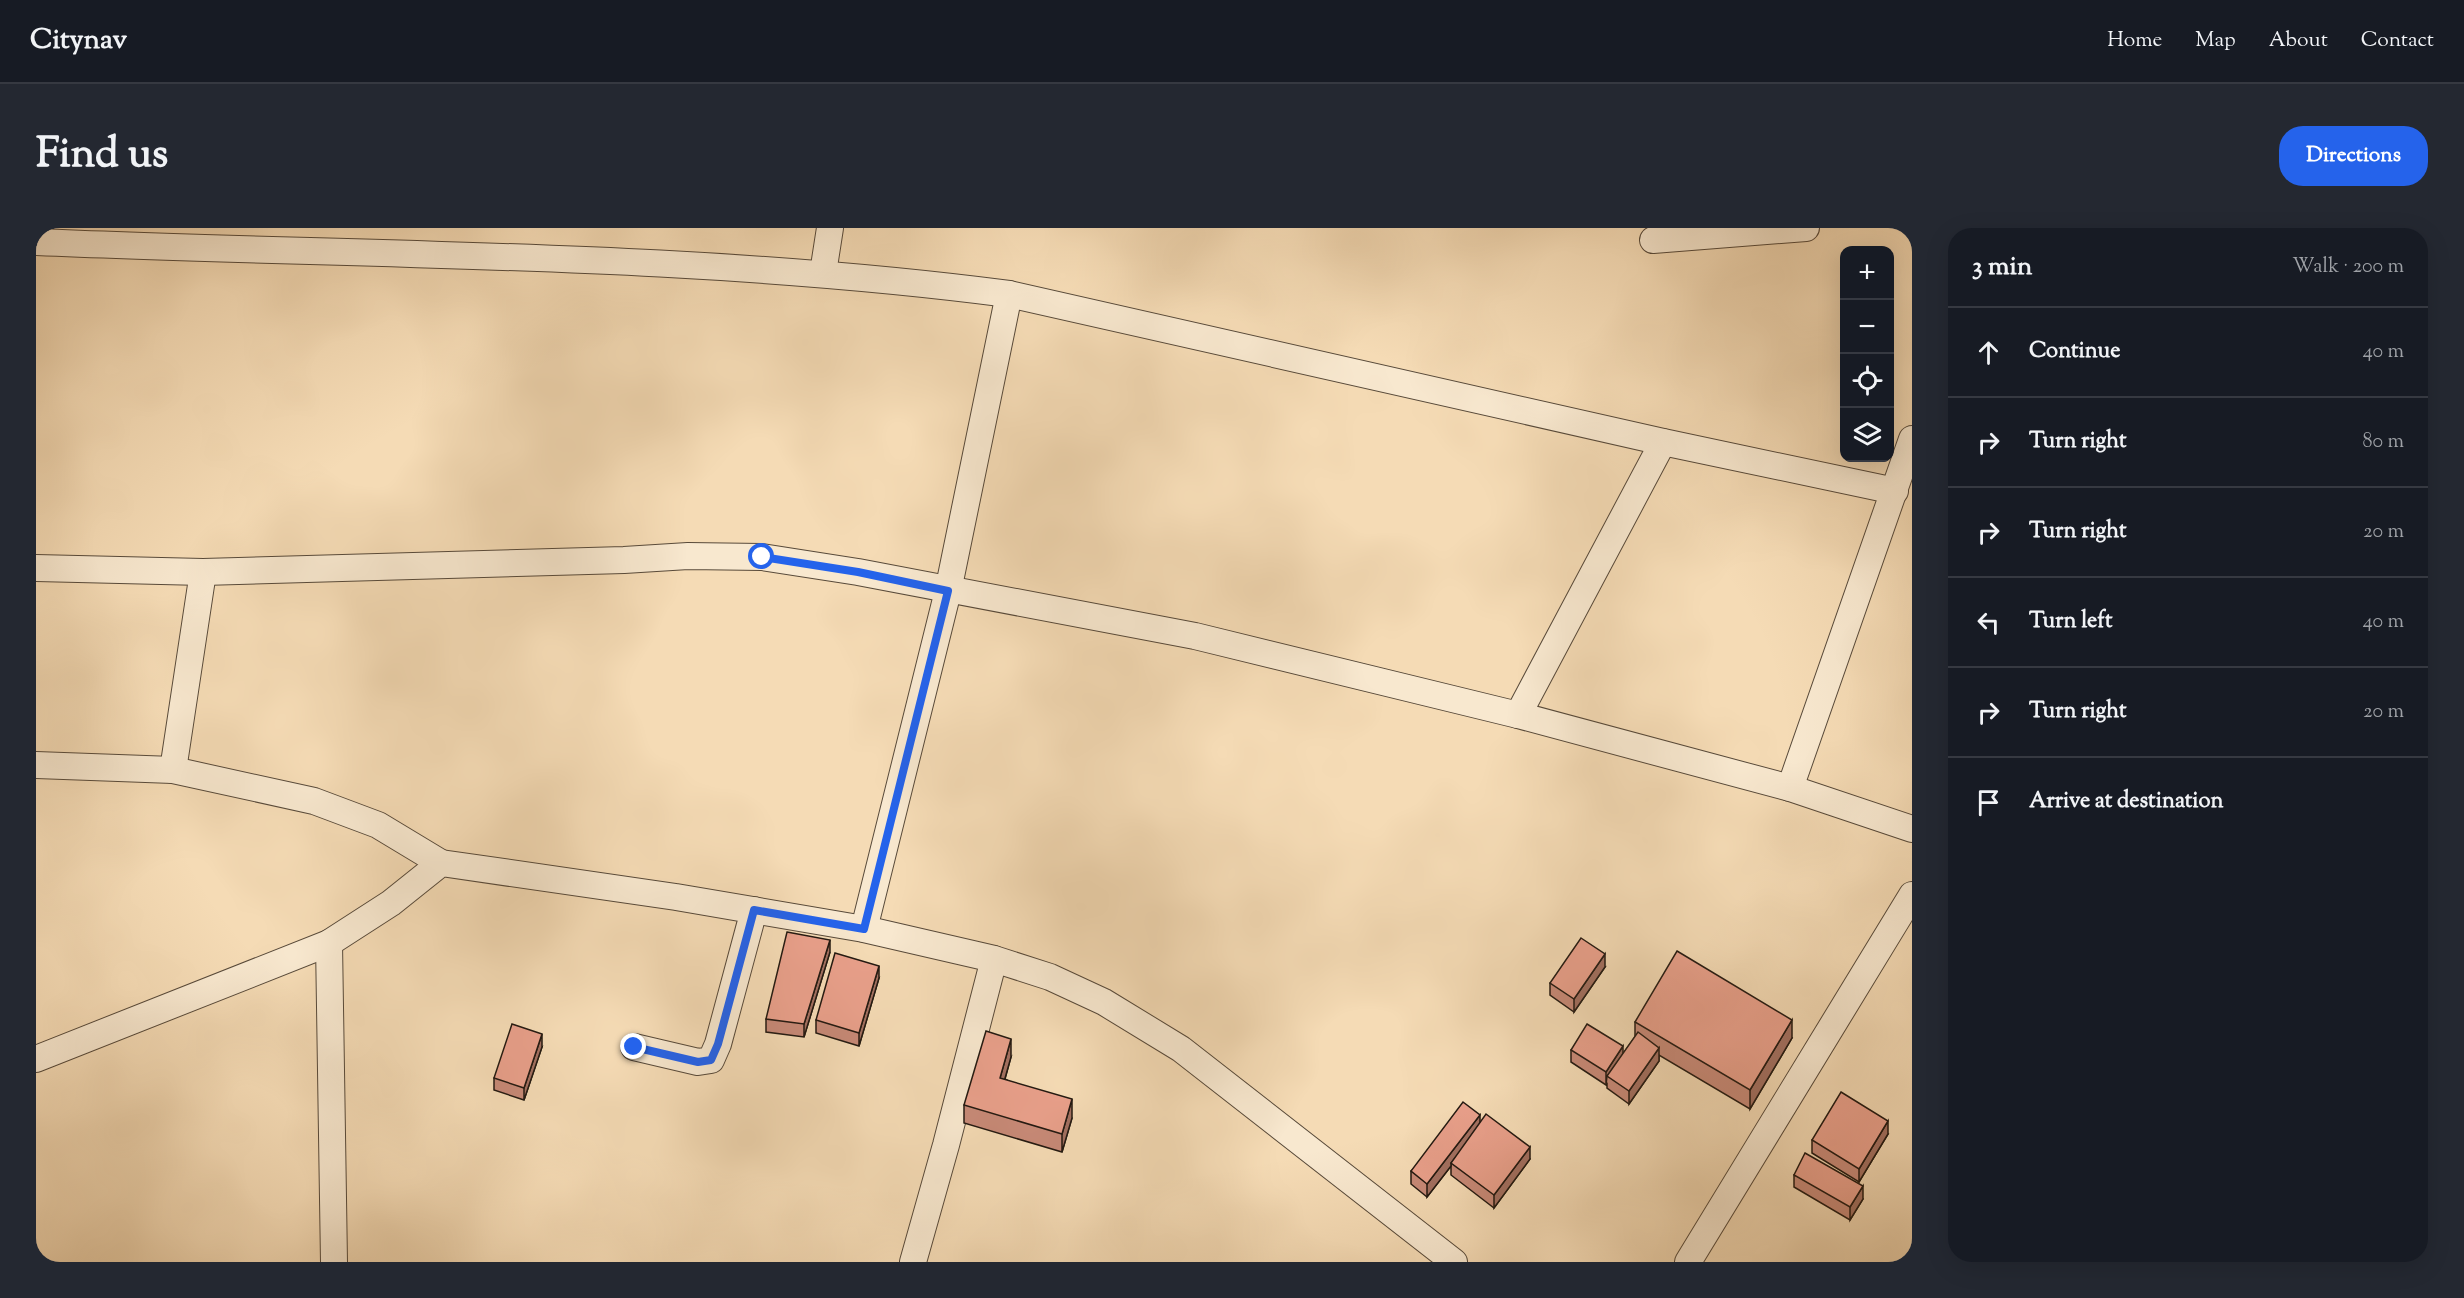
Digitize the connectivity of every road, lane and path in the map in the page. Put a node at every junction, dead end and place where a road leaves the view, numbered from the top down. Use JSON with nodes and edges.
{"nodes":[{"id":1,"x":830,"y":228,"type":"edge"},
{"id":2,"x":1806,"y":228,"type":"edge"},
{"id":3,"x":1653,"y":240,"type":"dead end"},
{"id":4,"x":36,"y":242,"type":"edge"},
{"id":5,"x":823,"y":273,"type":"junction"},
{"id":6,"x":1008,"y":294,"type":"junction"},
{"id":7,"x":1912,"y":439,"type":"edge"},
{"id":8,"x":1663,"y":442,"type":"junction"},
{"id":9,"x":1894,"y":491,"type":"junction"},
{"id":10,"x":36,"y":568,"type":"edge"},
{"id":11,"x":203,"y":572,"type":"junction"},
{"id":12,"x":948,"y":591,"type":"junction"},
{"id":13,"x":1518,"y":714,"type":"junction"},
{"id":14,"x":36,"y":765,"type":"edge"},
{"id":15,"x":173,"y":770,"type":"junction"},
{"id":16,"x":1790,"y":788,"type":"junction"},
{"id":17,"x":1912,"y":829,"type":"edge"},
{"id":18,"x":441,"y":863,"type":"junction"},
{"id":19,"x":1912,"y":895,"type":"edge"},
{"id":20,"x":754,"y":910,"type":"junction"},
{"id":21,"x":864,"y":929,"type":"junction"},
{"id":22,"x":329,"y":943,"type":"junction"},
{"id":23,"x":994,"y":959,"type":"junction"},
{"id":24,"x":634,"y":1047,"type":"dead end"},
{"id":25,"x":36,"y":1059,"type":"edge"},
{"id":26,"x":334,"y":1262,"type":"edge"},
{"id":27,"x":913,"y":1262,"type":"edge"},
{"id":28,"x":1454,"y":1262,"type":"edge"},
{"id":29,"x":1688,"y":1262,"type":"edge"}],
"edges":[{"from":1,"to":5,"type":"street"},
{"from":2,"to":3,"type":"street"},
{"from":4,"to":5,"type":"street"},
{"from":5,"to":6,"type":"street"},
{"from":6,"to":8,"type":"street"},
{"from":6,"to":12,"type":"street"},
{"from":7,"to":9,"type":"street"},
{"from":8,"to":9,"type":"street"},
{"from":8,"to":13,"type":"street"},
{"from":9,"to":16,"type":"street"},
{"from":10,"to":11,"type":"street"},
{"from":11,"to":12,"type":"street"},
{"from":11,"to":15,"type":"street"},
{"from":12,"to":13,"type":"street"},
{"from":12,"to":21,"type":"street"},
{"from":13,"to":16,"type":"street"},
{"from":14,"to":15,"type":"street"},
{"from":15,"to":18,"type":"street"},
{"from":16,"to":17,"type":"street"},
{"from":18,"to":20,"type":"street"},
{"from":18,"to":22,"type":"street"},
{"from":19,"to":29,"type":"street"},
{"from":20,"to":21,"type":"street"},
{"from":20,"to":24,"type":"street"},
{"from":21,"to":23,"type":"street"},
{"from":22,"to":25,"type":"street"},
{"from":22,"to":26,"type":"street"},
{"from":23,"to":27,"type":"street"},
{"from":23,"to":28,"type":"street"}]}
